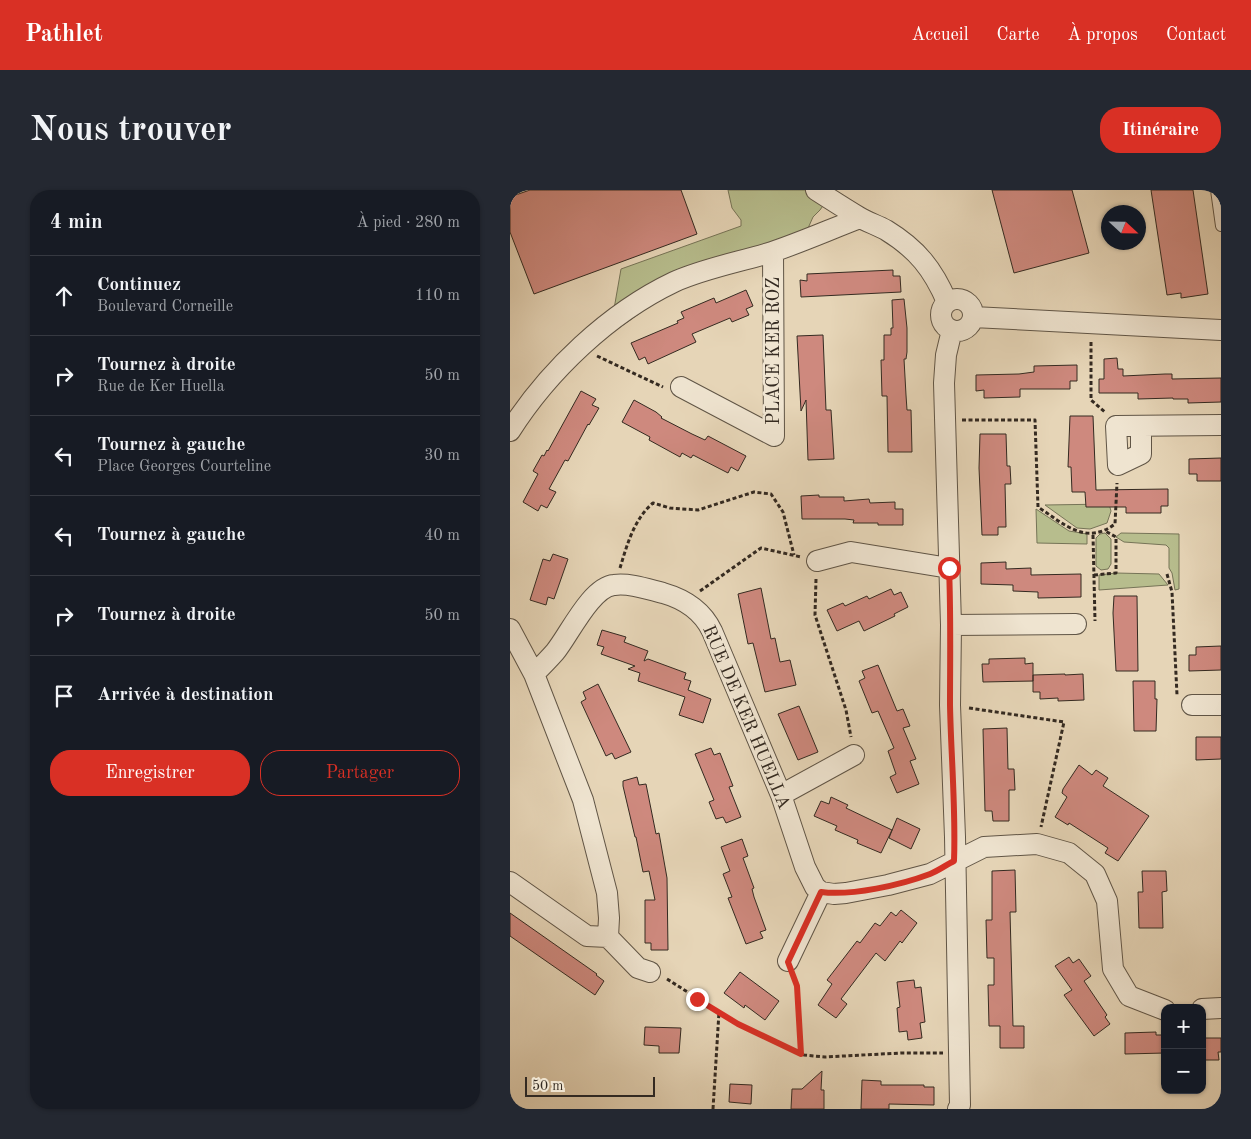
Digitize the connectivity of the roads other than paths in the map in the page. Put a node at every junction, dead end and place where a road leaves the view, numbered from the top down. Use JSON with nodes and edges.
{"nodes":[{"id":1,"x":816,"y":190,"type":"edge"},
{"id":2,"x":1216,"y":190,"type":"edge"},
{"id":3,"x":860,"y":218,"type":"junction"},
{"id":4,"x":1221,"y":226,"type":"edge"},
{"id":5,"x":773,"y":252,"type":"junction"},
{"id":6,"x":947,"y":302,"type":"junction"},
{"id":7,"x":973,"y":317,"type":"junction"},
{"id":8,"x":952,"y":330,"type":"junction"},
{"id":9,"x":1221,"y":330,"type":"edge"},
{"id":10,"x":681,"y":388,"type":"road end"},
{"id":11,"x":1221,"y":426,"type":"edge"},
{"id":12,"x":510,"y":431,"type":"edge"},
{"id":13,"x":1118,"y":465,"type":"road end"},
{"id":14,"x":817,"y":561,"type":"road end"},
{"id":15,"x":949,"y":568,"type":"junction"},
{"id":16,"x":1076,"y":624,"type":"road end"},
{"id":17,"x":951,"y":625,"type":"junction"},
{"id":18,"x":510,"y":629,"type":"edge"},
{"id":19,"x":534,"y":674,"type":"junction"},
{"id":20,"x":1192,"y":705,"type":"road end"},
{"id":21,"x":1221,"y":705,"type":"edge"},
{"id":22,"x":854,"y":755,"type":"road end"},
{"id":23,"x":781,"y":795,"type":"junction"},
{"id":24,"x":954,"y":861,"type":"junction"},
{"id":25,"x":510,"y":882,"type":"edge"},
{"id":26,"x":821,"y":892,"type":"junction"},
{"id":27,"x":608,"y":937,"type":"junction"},
{"id":28,"x":788,"y":962,"type":"road end"},
{"id":29,"x":650,"y":972,"type":"road end"},
{"id":30,"x":1161,"y":1008,"type":"edge"},
{"id":31,"x":1221,"y":1008,"type":"edge"},
{"id":32,"x":1206,"y":1009,"type":"edge"},
{"id":33,"x":958,"y":1109,"type":"edge"}],
"edges":[{"from":1,"to":3,"type":"street"},
{"from":2,"to":4,"type":"lane"},
{"from":3,"to":5,"type":"street"},
{"from":3,"to":6,"type":"street"},
{"from":5,"to":10,"type":"street","name":"PLACE KER ROZ"},
{"from":5,"to":12,"type":"street"},
{"from":6,"to":7,"type":"street"},
{"from":6,"to":8,"type":"street"},
{"from":7,"to":8,"type":"street"},
{"from":7,"to":9,"type":"street"},
{"from":8,"to":15,"type":"street"},
{"from":11,"to":13,"type":"street"},
{"from":14,"to":15,"type":"street"},
{"from":15,"to":17,"type":"street"},
{"from":16,"to":17,"type":"street"},
{"from":17,"to":24,"type":"street"},
{"from":18,"to":19,"type":"street"},
{"from":19,"to":23,"type":"street","name":"RUE DE KER HUELLA"},
{"from":19,"to":27,"type":"street"},
{"from":20,"to":21,"type":"street"},
{"from":22,"to":23,"type":"street"},
{"from":23,"to":26,"type":"street","name":"RUE DE KER HUELLA"},
{"from":24,"to":26,"type":"street"},
{"from":24,"to":30,"type":"street"},
{"from":24,"to":33,"type":"street"},
{"from":25,"to":27,"type":"street"},
{"from":26,"to":28,"type":"street"},
{"from":27,"to":29,"type":"street"},
{"from":31,"to":32,"type":"street"}]}
